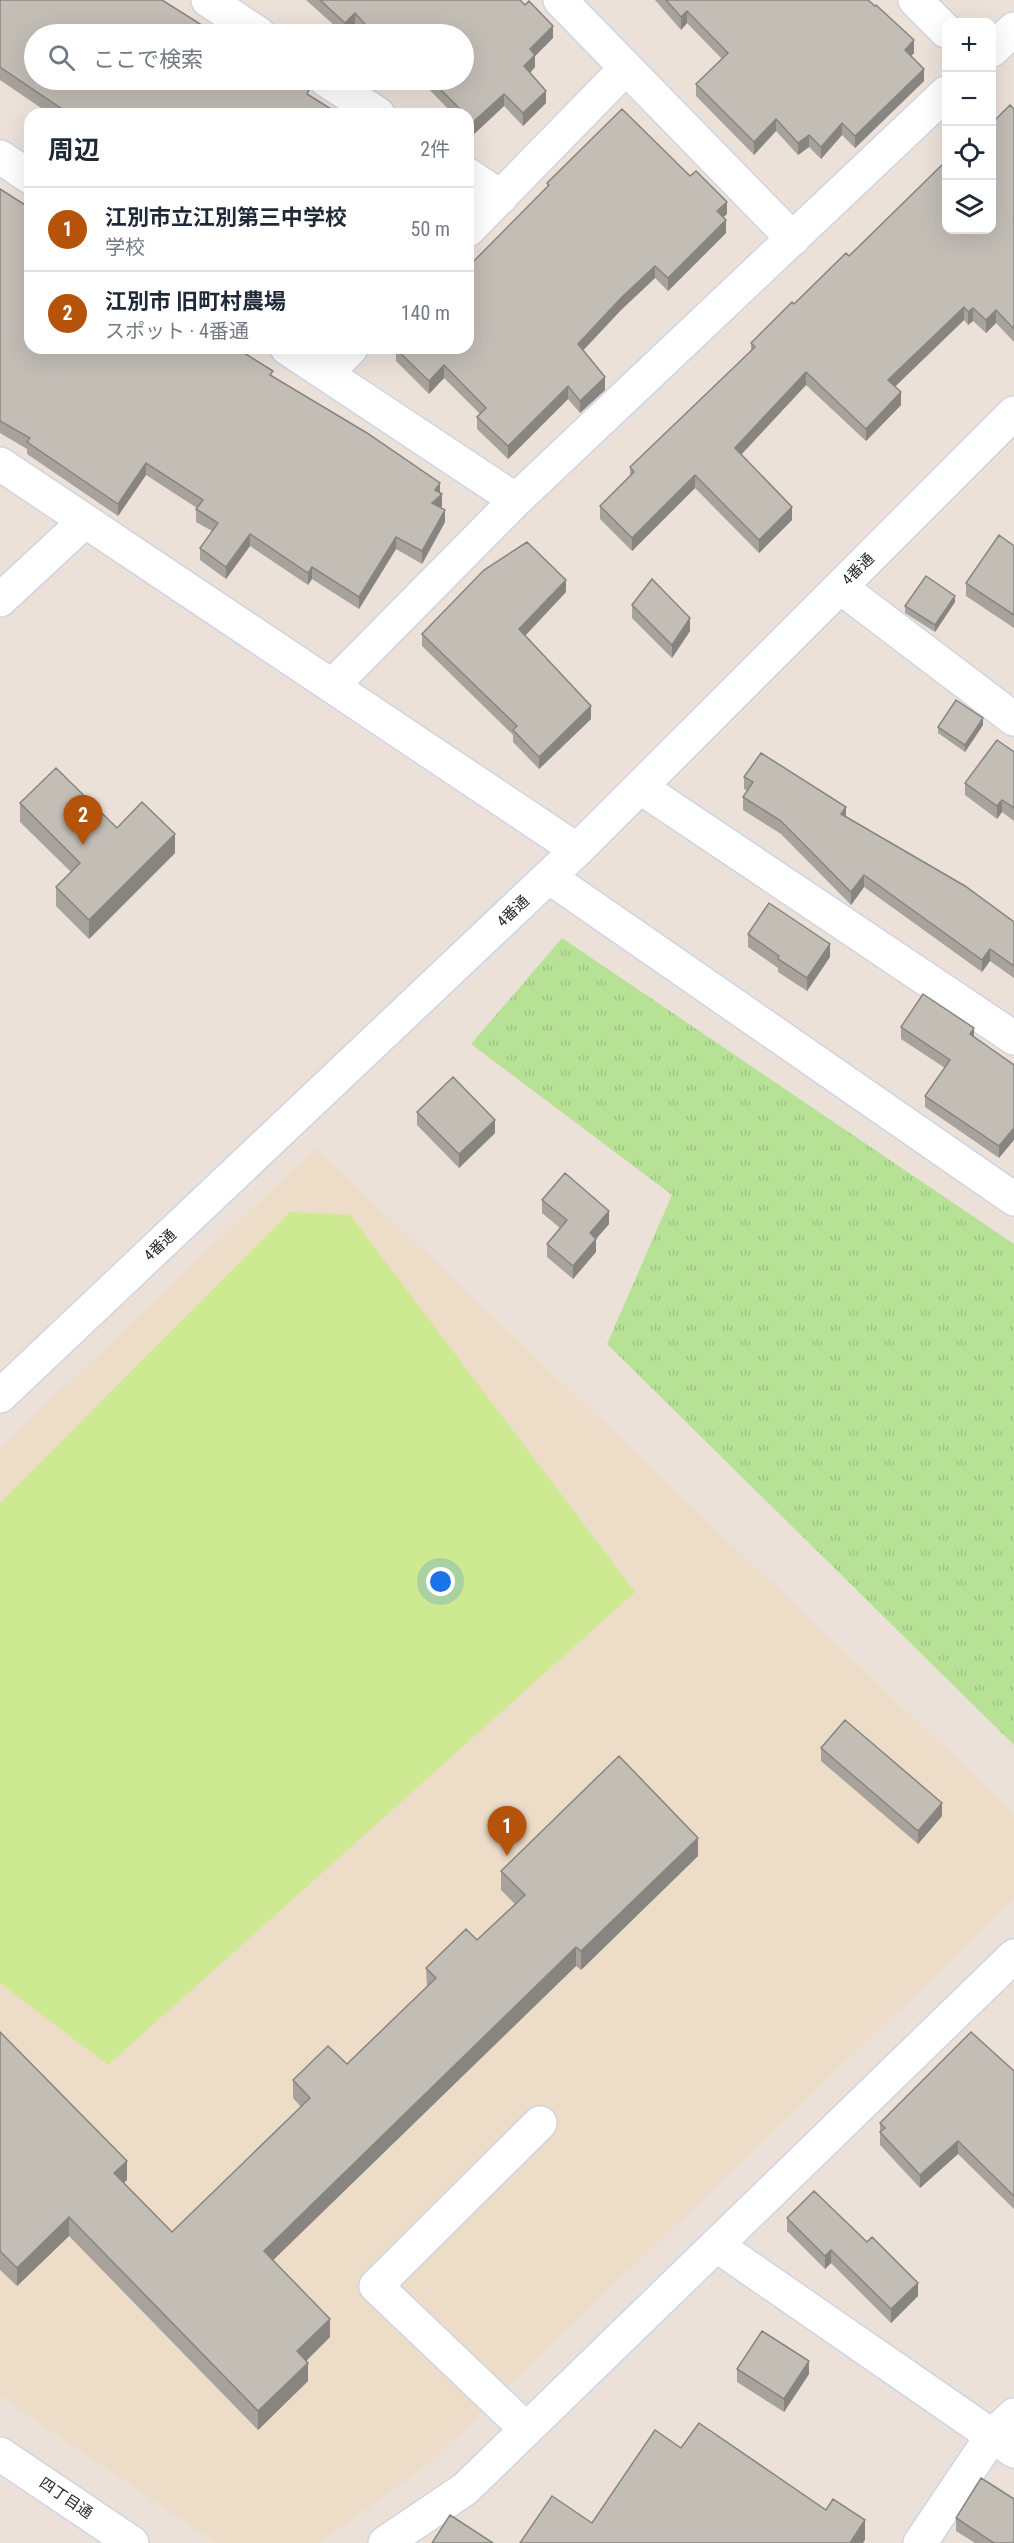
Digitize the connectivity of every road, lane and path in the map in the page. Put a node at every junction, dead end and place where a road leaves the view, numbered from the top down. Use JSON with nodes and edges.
{"nodes":[{"id":1,"x":208,"y":0,"type":"edge"},
{"id":2,"x":560,"y":0,"type":"edge"},
{"id":3,"x":915,"y":0,"type":"edge"},
{"id":4,"x":244,"y":24,"type":"edge"},
{"id":5,"x":942,"y":27,"type":"edge"},
{"id":6,"x":1014,"y":29,"type":"edge"},
{"id":7,"x":996,"y":46,"type":"edge"},
{"id":8,"x":626,"y":68,"type":"junction"},
{"id":9,"x":341,"y":90,"type":"edge"},
{"id":10,"x":942,"y":97,"type":"edge"},
{"id":11,"x":369,"y":108,"type":"edge"},
{"id":12,"x":0,"y":157,"type":"edge"},
{"id":13,"x":24,"y":173,"type":"edge"},
{"id":14,"x":474,"y":179,"type":"edge"},
{"id":15,"x":501,"y":197,"type":"junction"},
{"id":16,"x":474,"y":224,"type":"edge"},
{"id":17,"x":793,"y":239,"type":"junction"},
{"id":18,"x":296,"y":354,"type":"edge"},
{"id":19,"x":345,"y":354,"type":"edge"},
{"id":20,"x":326,"y":374,"type":"junction"},
{"id":21,"x":1014,"y":413,"type":"edge"},
{"id":22,"x":0,"y":464,"type":"edge"},
{"id":23,"x":516,"y":500,"type":"junction"},
{"id":24,"x":85,"y":521,"type":"junction"},
{"id":25,"x":840,"y":587,"type":"junction"},
{"id":26,"x":0,"y":600,"type":"edge"},
{"id":27,"x":332,"y":686,"type":"junction"},
{"id":28,"x":1014,"y":718,"type":"edge"},
{"id":29,"x":640,"y":787,"type":"junction"},
{"id":30,"x":577,"y":850,"type":"junction"},
{"id":31,"x":549,"y":877,"type":"junction"},
{"id":32,"x":1014,"y":1038,"type":"edge"},
{"id":33,"x":1014,"y":1199,"type":"edge"},
{"id":34,"x":0,"y":1396,"type":"edge"},
{"id":35,"x":1014,"y":1956,"type":"edge"},
{"id":36,"x":540,"y":2123,"type":"dead end"},
{"id":37,"x":716,"y":2245,"type":"junction"},
{"id":38,"x":526,"y":2429,"type":"junction"},
{"id":39,"x":1007,"y":2434,"type":"edge"},
{"id":40,"x":0,"y":2454,"type":"edge"},
{"id":41,"x":132,"y":2543,"type":"edge"},
{"id":42,"x":385,"y":2543,"type":"edge"},
{"id":43,"x":920,"y":2543,"type":"edge"}],
"edges":[{"from":1,"to":4,"type":"street"},
{"from":2,"to":8,"type":"street"},
{"from":3,"to":5,"type":"street"},
{"from":6,"to":7,"type":"street"},
{"from":8,"to":15,"type":"street"},
{"from":8,"to":17,"type":"street"},
{"from":9,"to":11,"type":"street"},
{"from":10,"to":17,"type":"street"},
{"from":12,"to":13,"type":"street"},
{"from":14,"to":15,"type":"street"},
{"from":15,"to":16,"type":"street"},
{"from":17,"to":23,"type":"street"},
{"from":18,"to":20,"type":"street"},
{"from":19,"to":20,"type":"street"},
{"from":20,"to":23,"type":"street"},
{"from":21,"to":25,"type":"street","name":"4番通"},
{"from":22,"to":24,"type":"street"},
{"from":23,"to":27,"type":"street"},
{"from":24,"to":26,"type":"street"},
{"from":24,"to":27,"type":"street"},
{"from":25,"to":28,"type":"street"},
{"from":25,"to":29,"type":"street","name":"4番通"},
{"from":27,"to":30,"type":"street"},
{"from":29,"to":30,"type":"street","name":"4番通"},
{"from":29,"to":32,"type":"street"},
{"from":30,"to":31,"type":"street","name":"4番通"},
{"from":31,"to":33,"type":"street"},
{"from":31,"to":34,"type":"street","name":"4番通"},
{"from":35,"to":37,"type":"street"},
{"from":36,"to":38,"type":"street"},
{"from":37,"to":38,"type":"street"},
{"from":37,"to":39,"type":"street"},
{"from":38,"to":42,"type":"street"},
{"from":39,"to":43,"type":"street"},
{"from":40,"to":41,"type":"street","name":"四丁目通"}]}
